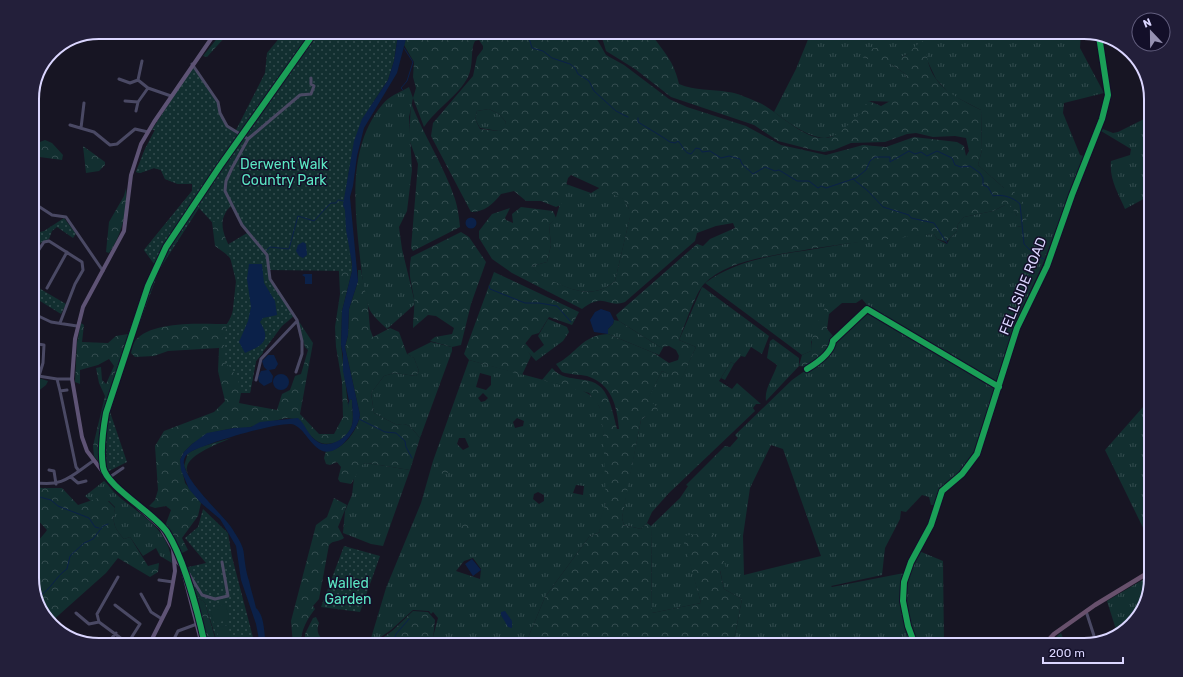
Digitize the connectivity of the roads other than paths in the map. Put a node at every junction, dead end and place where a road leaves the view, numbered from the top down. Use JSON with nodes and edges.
{"nodes":[{"id":1,"x":211,"y":39,"type":"edge"},
{"id":2,"x":1099,"y":41,"type":"edge"},
{"id":3,"x":142,"y":61,"type":"dead end"},
{"id":4,"x":192,"y":64,"type":"junction"},
{"id":5,"x":311,"y":78,"type":"dead end"},
{"id":6,"x":119,"y":79,"type":"dead end"},
{"id":7,"x":138,"y":80,"type":"junction"},
{"id":8,"x":148,"y":88,"type":"junction"},
{"id":9,"x":171,"y":96,"type":"junction"},
{"id":10,"x":125,"y":101,"type":"dead end"},
{"id":11,"x":138,"y":102,"type":"junction"},
{"id":12,"x":84,"y":104,"type":"dead end"},
{"id":13,"x":136,"y":112,"type":"dead end"},
{"id":14,"x":70,"y":125,"type":"dead end"},
{"id":15,"x":81,"y":128,"type":"junction"},
{"id":16,"x":148,"y":132,"type":"junction"},
{"id":17,"x":247,"y":139,"type":"junction"},
{"id":18,"x":39,"y":207,"type":"edge"},
{"id":19,"x":39,"y":250,"type":"edge"},
{"id":20,"x":67,"y":252,"type":"junction"},
{"id":21,"x":103,"y":271,"type":"junction"},
{"id":22,"x":47,"y":288,"type":"dead end"},
{"id":23,"x":39,"y":317,"type":"edge"},
{"id":24,"x":297,"y":321,"type":"junction"},
{"id":25,"x":60,"y":323,"type":"junction"},
{"id":26,"x":77,"y":326,"type":"junction"},
{"id":27,"x":39,"y":344,"type":"edge"},
{"id":28,"x":296,"y":372,"type":"dead end"},
{"id":29,"x":39,"y":376,"type":"joint"},
{"id":30,"x":57,"y":379,"type":"junction"},
{"id":31,"x":72,"y":379,"type":"junction"},
{"id":32,"x":256,"y":380,"type":"dead end"},
{"id":33,"x":67,"y":390,"type":"dead end"},
{"id":34,"x":60,"y":391,"type":"junction"},
{"id":35,"x":93,"y":461,"type":"junction"},
{"id":36,"x":123,"y":468,"type":"dead end"},
{"id":37,"x":49,"y":470,"type":"dead end"},
{"id":38,"x":79,"y":471,"type":"junction"},
{"id":39,"x":71,"y":477,"type":"junction"},
{"id":40,"x":107,"y":479,"type":"junction"},
{"id":41,"x":86,"y":481,"type":"dead end"},
{"id":42,"x":39,"y":483,"type":"edge"},
{"id":43,"x":56,"y":484,"type":"junction"},
{"id":44,"x":175,"y":558,"type":"junction"},
{"id":45,"x":222,"y":562,"type":"dead end"},
{"id":46,"x":175,"y":565,"type":"junction"},
{"id":47,"x":182,"y":570,"type":"junction"},
{"id":48,"x":1144,"y":575,"type":"edge"},
{"id":49,"x":118,"y":577,"type":"dead end"},
{"id":50,"x":158,"y":580,"type":"dead end"},
{"id":51,"x":174,"y":582,"type":"junction"},
{"id":52,"x":141,"y":594,"type":"dead end"},
{"id":53,"x":115,"y":605,"type":"dead end"},
{"id":54,"x":1086,"y":611,"type":"junction"},
{"id":55,"x":76,"y":613,"type":"dead end"},
{"id":56,"x":162,"y":619,"type":"junction"},
{"id":57,"x":99,"y":622,"type":"junction"},
{"id":58,"x":197,"y":624,"type":"junction"},
{"id":59,"x":116,"y":634,"type":"junction"},
{"id":60,"x":1094,"y":637,"type":"edge"},
{"id":61,"x":112,"y":638,"type":"edge"},
{"id":62,"x":121,"y":638,"type":"edge"},
{"id":63,"x":132,"y":638,"type":"edge"},
{"id":64,"x":152,"y":638,"type":"edge"},
{"id":65,"x":175,"y":638,"type":"edge"},
{"id":66,"x":200,"y":638,"type":"edge"},
{"id":67,"x":912,"y":638,"type":"edge"},
{"id":68,"x":1050,"y":638,"type":"edge"}],
"edges":[{"from":1,"to":4,"type":"main road"},
{"from":2,"to":67,"type":"street","name":"FELLSIDE ROAD"},
{"from":3,"to":7,"type":"street"},
{"from":4,"to":9,"type":"main road"},
{"from":4,"to":17,"type":"street"},
{"from":5,"to":17,"type":"street"},
{"from":6,"to":7,"type":"street"},
{"from":7,"to":8,"type":"street"},
{"from":8,"to":9,"type":"street"},
{"from":8,"to":11,"type":"street"},
{"from":9,"to":16,"type":"main road"},
{"from":10,"to":11,"type":"street"},
{"from":11,"to":13,"type":"street"},
{"from":12,"to":15,"type":"street"},
{"from":14,"to":15,"type":"street"},
{"from":15,"to":16,"type":"street"},
{"from":16,"to":21,"type":"main road"},
{"from":17,"to":24,"type":"street"},
{"from":18,"to":21,"type":"street"},
{"from":19,"to":20,"type":"street"},
{"from":20,"to":22,"type":"street"},
{"from":20,"to":25,"type":"street"},
{"from":21,"to":26,"type":"main road"},
{"from":23,"to":25,"type":"street"},
{"from":24,"to":28,"type":"street"},
{"from":24,"to":32,"type":"street"},
{"from":25,"to":26,"type":"street"},
{"from":26,"to":31,"type":"main road"},
{"from":27,"to":29,"type":"street"},
{"from":29,"to":30,"type":"street"},
{"from":30,"to":31,"type":"street"},
{"from":30,"to":34,"type":"street"},
{"from":31,"to":35,"type":"main road"},
{"from":33,"to":34,"type":"street"},
{"from":34,"to":38,"type":"street"},
{"from":35,"to":38,"type":"street"},
{"from":35,"to":40,"type":"main road"},
{"from":36,"to":40,"type":"street"},
{"from":37,"to":43,"type":"street"},
{"from":38,"to":39,"type":"street"},
{"from":39,"to":41,"type":"street"},
{"from":39,"to":43,"type":"street"},
{"from":40,"to":44,"type":"main road"},
{"from":42,"to":43,"type":"street"},
{"from":44,"to":46,"type":"main road"},
{"from":44,"to":47,"type":"main road"},
{"from":45,"to":47,"type":"street"},
{"from":46,"to":47,"type":"main road"},
{"from":46,"to":51,"type":"main road"},
{"from":47,"to":58,"type":"main road"},
{"from":48,"to":54,"type":"highway"},
{"from":49,"to":57,"type":"street"},
{"from":50,"to":51,"type":"street"},
{"from":51,"to":56,"type":"main road"},
{"from":52,"to":56,"type":"street"},
{"from":53,"to":63,"type":"street"},
{"from":54,"to":60,"type":"street"},
{"from":54,"to":68,"type":"highway"},
{"from":55,"to":57,"type":"street"},
{"from":56,"to":64,"type":"main road"},
{"from":57,"to":59,"type":"street"},
{"from":58,"to":65,"type":"street"},
{"from":58,"to":66,"type":"main road"},
{"from":59,"to":61,"type":"street"},
{"from":59,"to":62,"type":"street"}]}
